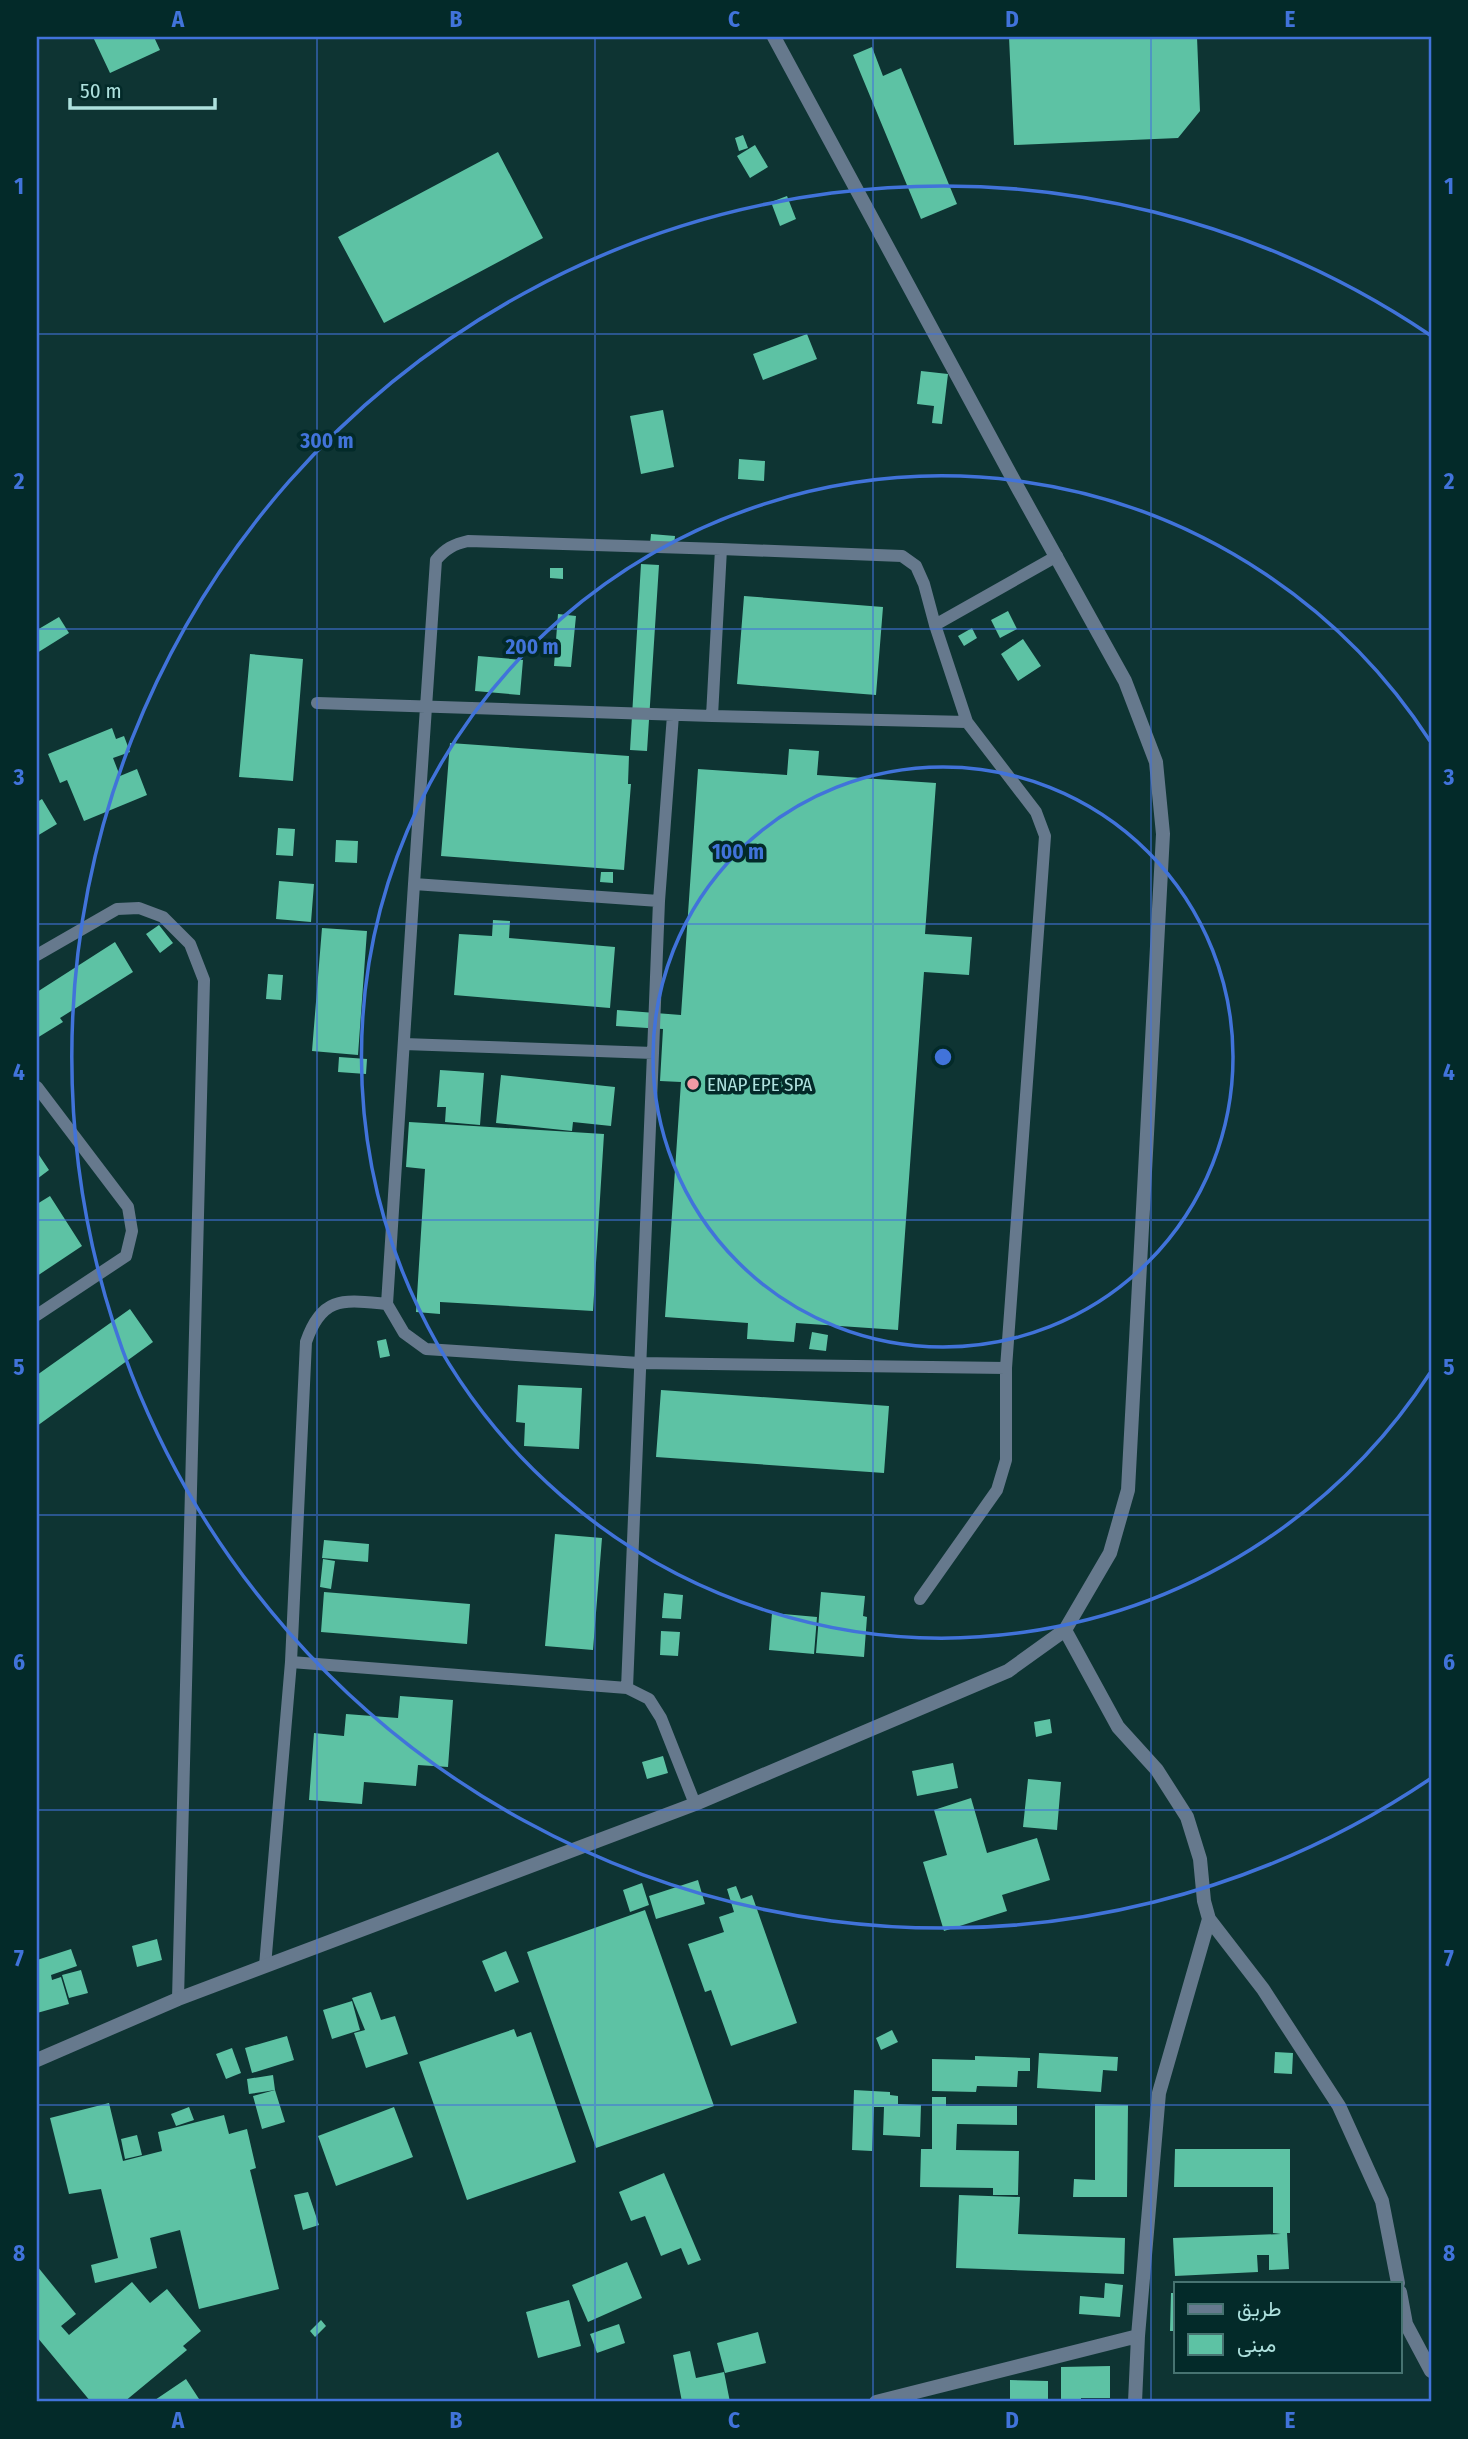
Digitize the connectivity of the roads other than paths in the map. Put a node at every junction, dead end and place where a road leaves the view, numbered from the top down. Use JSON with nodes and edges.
{"nodes":[{"id":1,"x":774,"y":37,"type":"edge"},
{"id":2,"x":721,"y":549,"type":"junction"},
{"id":3,"x":1057,"y":556,"type":"junction"},
{"id":4,"x":934,"y":625,"type":"junction"},
{"id":5,"x":317,"y":703,"type":"dead end"},
{"id":6,"x":425,"y":707,"type":"junction"},
{"id":7,"x":673,"y":715,"type":"junction"},
{"id":8,"x":712,"y":716,"type":"junction"},
{"id":9,"x":967,"y":722,"type":"junction"},
{"id":10,"x":414,"y":884,"type":"junction"},
{"id":11,"x":659,"y":901,"type":"junction"},
{"id":12,"x":37,"y":955,"type":"edge"},
{"id":13,"x":404,"y":1044,"type":"junction"},
{"id":14,"x":653,"y":1053,"type":"junction"},
{"id":15,"x":37,"y":1087,"type":"edge"},
{"id":16,"x":387,"y":1304,"type":"junction"},
{"id":17,"x":37,"y":1315,"type":"edge"},
{"id":18,"x":639,"y":1363,"type":"junction"},
{"id":19,"x":1006,"y":1368,"type":"junction"},
{"id":20,"x":920,"y":1599,"type":"dead end"},
{"id":21,"x":1065,"y":1630,"type":"junction"},
{"id":22,"x":291,"y":1662,"type":"junction"},
{"id":23,"x":627,"y":1688,"type":"junction"},
{"id":24,"x":695,"y":1804,"type":"junction"},
{"id":25,"x":1209,"y":1919,"type":"junction"},
{"id":26,"x":265,"y":1966,"type":"junction"},
{"id":27,"x":178,"y":1999,"type":"junction"},
{"id":28,"x":37,"y":2060,"type":"edge"},
{"id":29,"x":1398,"y":2282,"type":"edge"},
{"id":30,"x":1402,"y":2303,"type":"edge"},
{"id":31,"x":1138,"y":2336,"type":"junction"},
{"id":32,"x":1431,"y":2371,"type":"edge"},
{"id":33,"x":876,"y":2402,"type":"edge"},
{"id":34,"x":1135,"y":2402,"type":"edge"}],
"edges":[{"from":1,"to":3,"type":"street"},
{"from":2,"to":4,"type":"lane"},
{"from":2,"to":6,"type":"lane"},
{"from":2,"to":8,"type":"lane"},
{"from":3,"to":4,"type":"lane"},
{"from":3,"to":21,"type":"street"},
{"from":4,"to":9,"type":"lane"},
{"from":5,"to":6,"type":"lane"},
{"from":6,"to":7,"type":"lane"},
{"from":6,"to":10,"type":"lane"},
{"from":7,"to":8,"type":"lane"},
{"from":7,"to":11,"type":"lane"},
{"from":8,"to":9,"type":"lane"},
{"from":9,"to":19,"type":"lane"},
{"from":10,"to":11,"type":"lane"},
{"from":10,"to":13,"type":"lane"},
{"from":11,"to":14,"type":"lane"},
{"from":12,"to":27,"type":"lane"},
{"from":13,"to":14,"type":"lane"},
{"from":13,"to":16,"type":"lane"},
{"from":14,"to":18,"type":"lane"},
{"from":15,"to":17,"type":"lane"},
{"from":16,"to":18,"type":"lane"},
{"from":16,"to":22,"type":"lane"},
{"from":18,"to":19,"type":"lane"},
{"from":18,"to":23,"type":"lane"},
{"from":19,"to":20,"type":"lane"},
{"from":21,"to":24,"type":"street"},
{"from":21,"to":25,"type":"street"},
{"from":22,"to":23,"type":"lane"},
{"from":22,"to":26,"type":"lane"},
{"from":23,"to":24,"type":"lane"},
{"from":24,"to":26,"type":"street"},
{"from":25,"to":29,"type":"street"},
{"from":25,"to":31,"type":"street"},
{"from":26,"to":27,"type":"street"},
{"from":27,"to":28,"type":"street"},
{"from":30,"to":32,"type":"street"},
{"from":31,"to":33,"type":"street"},
{"from":31,"to":34,"type":"street"}]}
